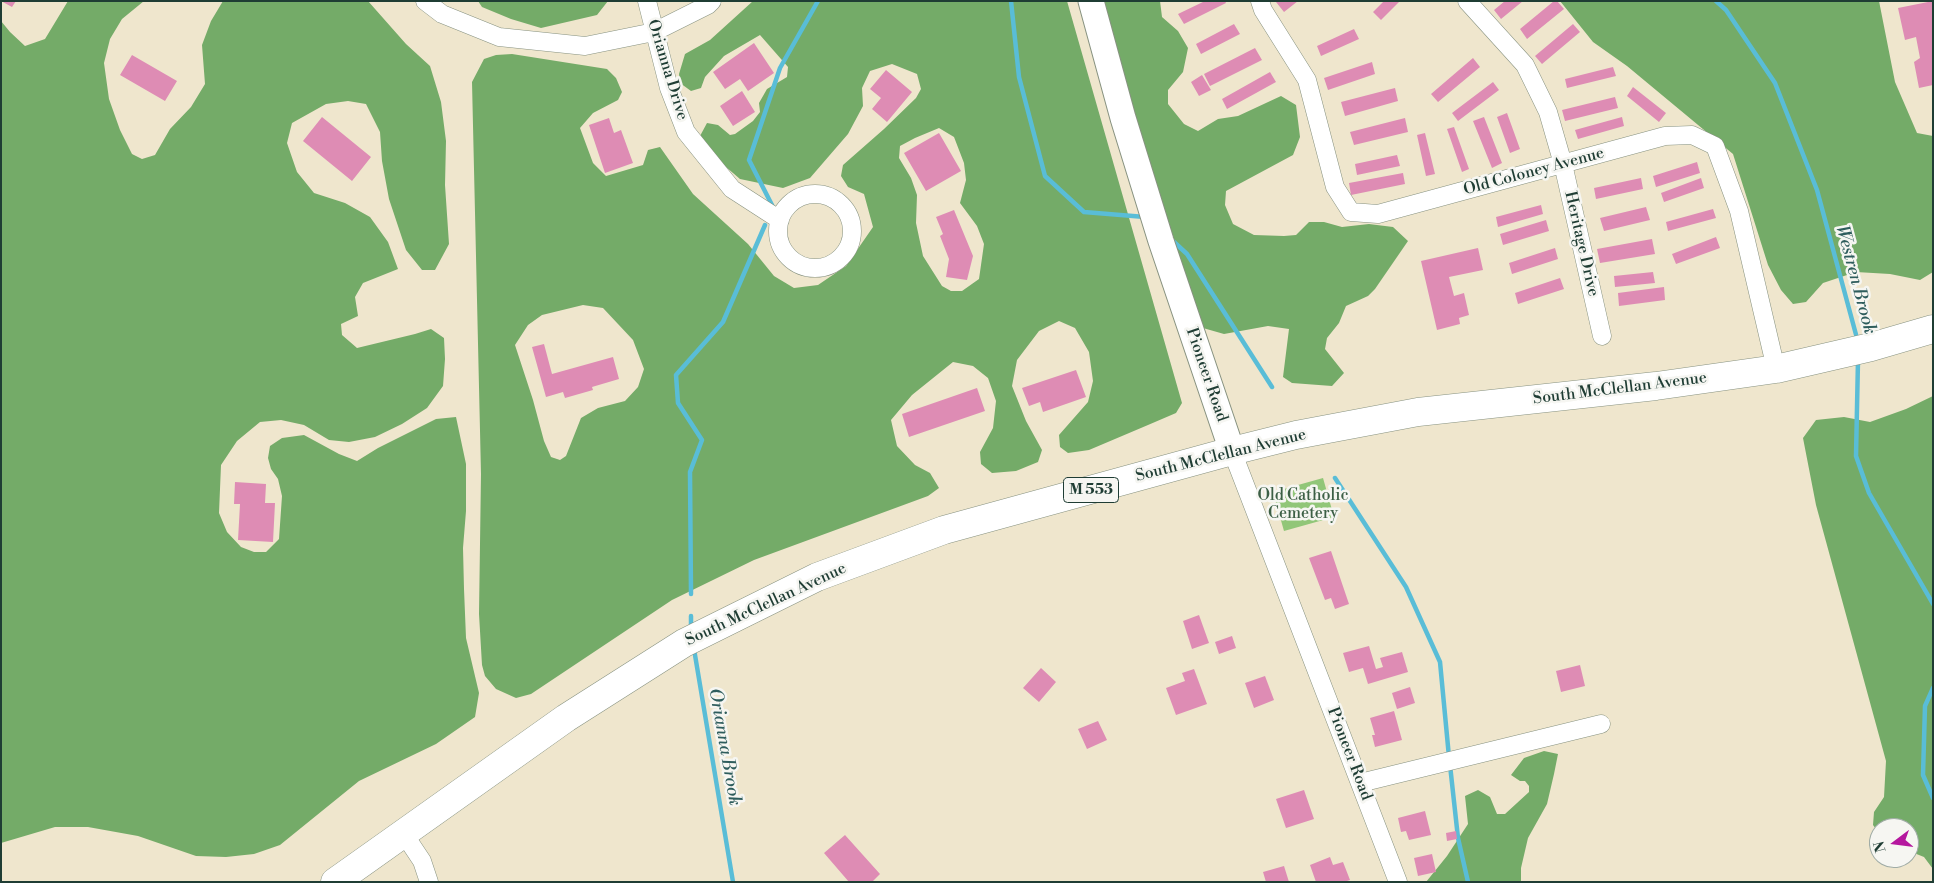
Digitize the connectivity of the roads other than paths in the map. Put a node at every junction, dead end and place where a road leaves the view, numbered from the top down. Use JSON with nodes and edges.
{"nodes":[{"id":1,"x":425,"y":1,"type":"edge"},
{"id":2,"x":647,"y":1,"type":"edge"},
{"id":3,"x":712,"y":1,"type":"edge"},
{"id":4,"x":1091,"y":1,"type":"edge"},
{"id":5,"x":1260,"y":1,"type":"edge"},
{"id":6,"x":1467,"y":1,"type":"edge"},
{"id":7,"x":654,"y":32,"type":"junction"},
{"id":8,"x":1563,"y":164,"type":"junction"},
{"id":9,"x":780,"y":220,"type":"junction"},
{"id":10,"x":1933,"y":329,"type":"edge"},
{"id":11,"x":1602,"y":336,"type":"dead end"},
{"id":12,"x":1776,"y":369,"type":"junction"},
{"id":13,"x":1232,"y":451,"type":"junction"},
{"id":14,"x":1600,"y":724,"type":"dead end"},
{"id":15,"x":1360,"y":783,"type":"junction"},
{"id":16,"x":404,"y":834,"type":"junction"},
{"id":17,"x":335,"y":882,"type":"edge"},
{"id":18,"x":429,"y":882,"type":"edge"},
{"id":19,"x":1398,"y":882,"type":"edge"}],
"edges":[{"from":1,"to":7,"type":"street"},
{"from":2,"to":7,"type":"street","name":"Orianna Drive"},
{"from":3,"to":7,"type":"street"},
{"from":4,"to":13,"type":"street","name":"Pioneer Road"},
{"from":5,"to":8,"type":"street","name":"Old Coloney Avenue"},
{"from":6,"to":8,"type":"street","name":"Heritage Drive"},
{"from":7,"to":9,"type":"street","name":"Orianna Drive"},
{"from":8,"to":11,"type":"street","name":"Heritage Drive"},
{"from":8,"to":12,"type":"street","name":"Old Coloney Avenue"},
{"from":9,"to":9,"type":"street"},
{"from":10,"to":12,"type":"main road","name":"South McClellan Avenue","number":"M 553"},
{"from":12,"to":13,"type":"main road","name":"South McClellan Avenue","number":"M 553"},
{"from":13,"to":15,"type":"street","name":"Pioneer Road"},
{"from":13,"to":16,"type":"main road","name":"South McClellan Avenue","number":"M 553"},
{"from":14,"to":15,"type":"street"},
{"from":15,"to":19,"type":"street","name":"Pioneer Road"},
{"from":16,"to":17,"type":"main road","name":"South McClellan Avenue","number":"M 553"},
{"from":16,"to":18,"type":"street"}]}
